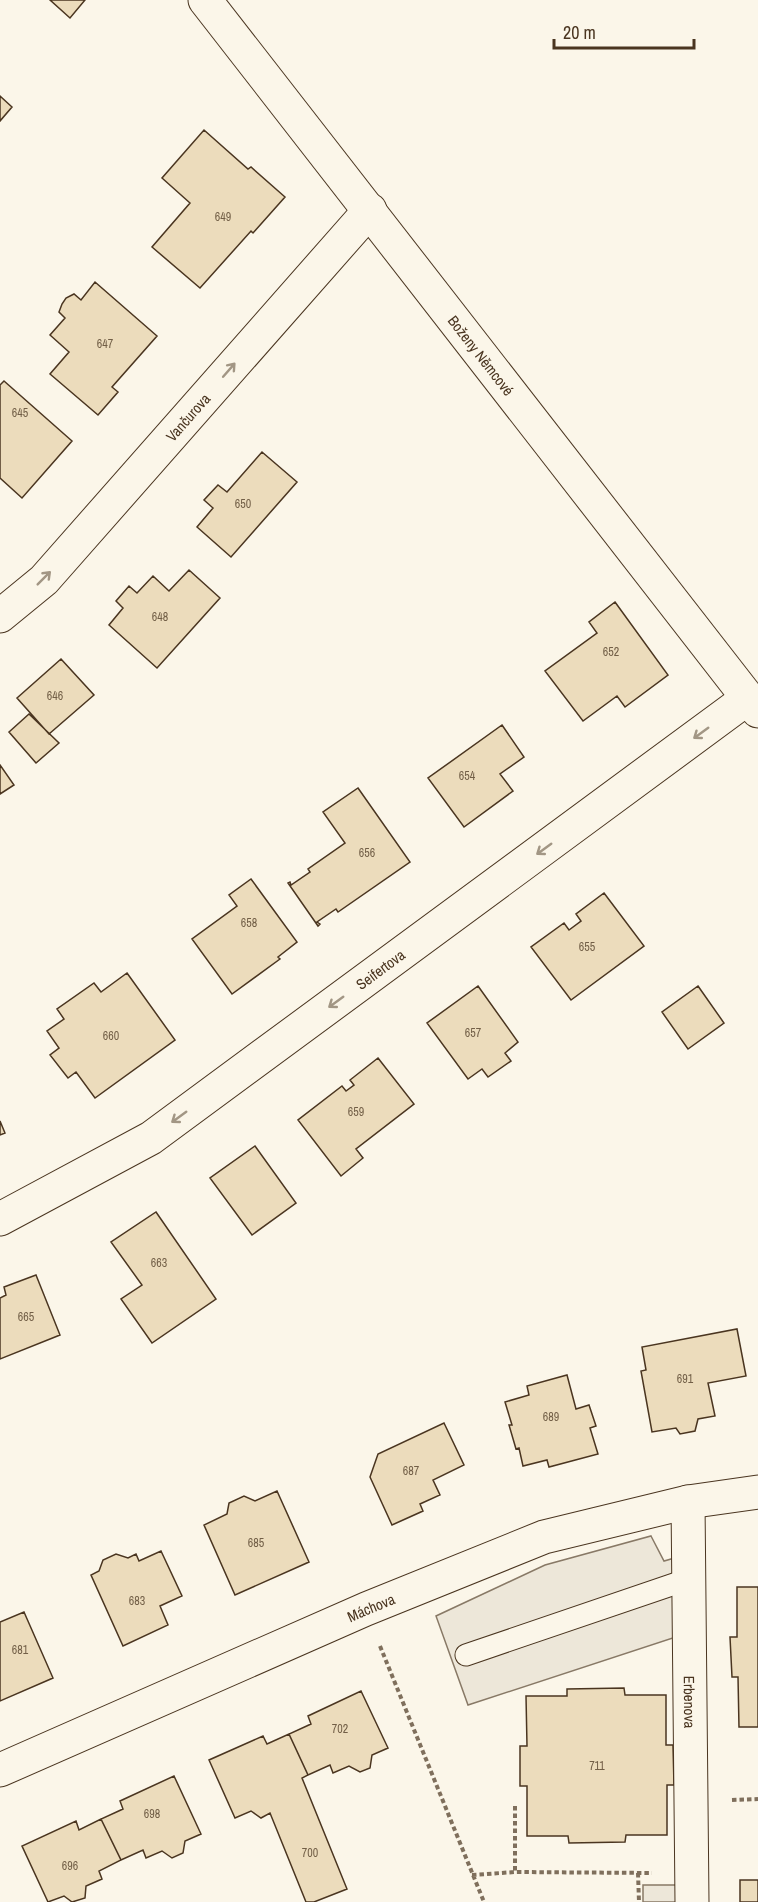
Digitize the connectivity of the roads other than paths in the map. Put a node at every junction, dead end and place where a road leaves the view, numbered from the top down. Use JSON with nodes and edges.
{"nodes":[{"id":1,"x":205,"y":0,"type":"edge"},
{"id":2,"x":370,"y":210,"type":"junction"},
{"id":3,"x":0,"y":616,"type":"edge"},
{"id":4,"x":753,"y":704,"type":"edge"},
{"id":5,"x":0,"y":1219,"type":"edge"},
{"id":6,"x":758,"y":1492,"type":"edge"},
{"id":7,"x":688,"y":1502,"type":"junction"},
{"id":8,"x":689,"y":1579,"type":"junction"},
{"id":9,"x":466,"y":1655,"type":"dead end"},
{"id":10,"x":0,"y":1770,"type":"edge"},
{"id":11,"x":692,"y":1887,"type":"edge"}],
"edges":[{"from":1,"to":2,"type":"street","name":"Boženy Němcové"},
{"from":3,"to":2,"type":"street","name":"Vančurova","one_way":true},
{"from":2,"to":4,"type":"street","name":"Boženy Němcové"},
{"from":4,"to":5,"type":"street","name":"Seifertova","one_way":true},
{"from":6,"to":7,"type":"street","name":"Máchova"},
{"from":7,"to":8,"type":"street","name":"Erbenova"},
{"from":7,"to":10,"type":"street","name":"Máchova"},
{"from":8,"to":9,"type":"lane"},
{"from":8,"to":11,"type":"street","name":"Erbenova"}]}
